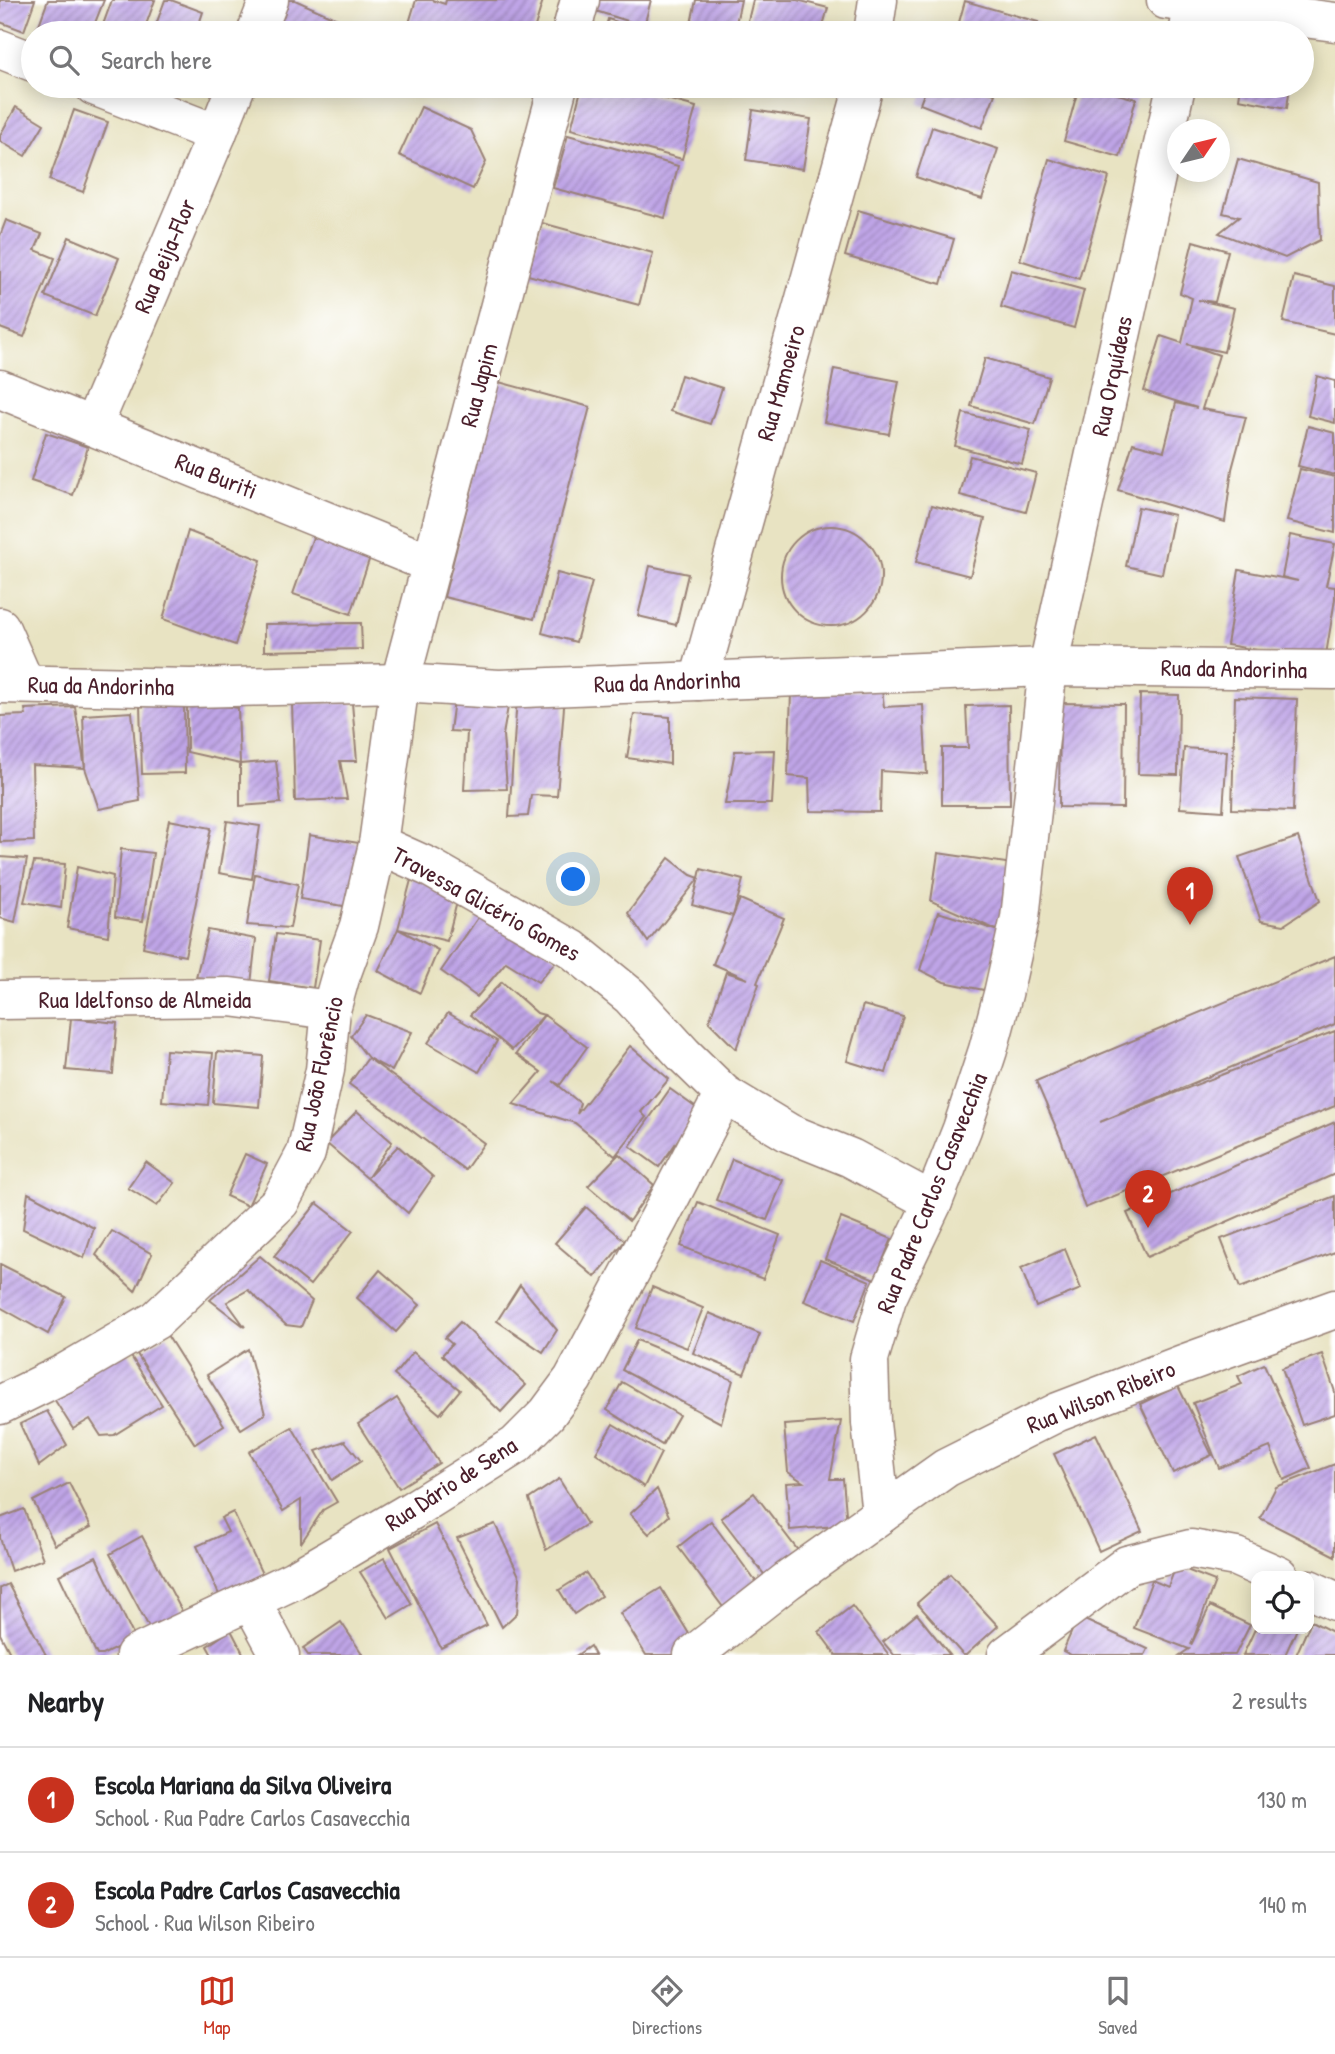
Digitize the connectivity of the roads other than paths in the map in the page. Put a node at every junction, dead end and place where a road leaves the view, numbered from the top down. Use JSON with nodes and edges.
{"nodes":[{"id":1,"x":269,"y":0,"type":"edge"},
{"id":2,"x":580,"y":0,"type":"edge"},
{"id":3,"x":878,"y":0,"type":"edge"},
{"id":4,"x":1183,"y":13,"type":"edge"},
{"id":5,"x":261,"y":21,"type":"edge"},
{"id":6,"x":574,"y":21,"type":"edge"},
{"id":7,"x":875,"y":21,"type":"edge"},
{"id":8,"x":1335,"y":22,"type":"edge"},
{"id":9,"x":0,"y":49,"type":"edge"},
{"id":10,"x":21,"y":57,"type":"edge"},
{"id":11,"x":125,"y":98,"type":"edge"},
{"id":12,"x":231,"y":98,"type":"edge"},
{"id":13,"x":555,"y":98,"type":"edge"},
{"id":14,"x":860,"y":98,"type":"edge"},
{"id":15,"x":1173,"y":98,"type":"edge"},
{"id":16,"x":217,"y":134,"type":"junction"},
{"id":17,"x":0,"y":390,"type":"edge"},
{"id":18,"x":93,"y":426,"type":"junction"},
{"id":19,"x":432,"y":564,"type":"junction"},
{"id":20,"x":0,"y":627,"type":"edge"},
{"id":21,"x":1048,"y":667,"type":"junction"},
{"id":22,"x":1335,"y":670,"type":"edge"},
{"id":23,"x":699,"y":681,"type":"junction"},
{"id":24,"x":12,"y":684,"type":"edge"},
{"id":25,"x":400,"y":684,"type":"junction"},
{"id":26,"x":378,"y":844,"type":"junction"},
{"id":27,"x":0,"y":1000,"type":"edge"},
{"id":28,"x":331,"y":1010,"type":"junction"},
{"id":29,"x":724,"y":1094,"type":"junction"},
{"id":30,"x":933,"y":1202,"type":"junction"},
{"id":31,"x":1335,"y":1309,"type":"edge"},
{"id":32,"x":0,"y":1405,"type":"edge"},
{"id":33,"x":881,"y":1514,"type":"junction"},
{"id":34,"x":1268,"y":1571,"type":"edge"},
{"id":35,"x":1314,"y":1591,"type":"edge"},
{"id":36,"x":251,"y":1601,"type":"junction"},
{"id":37,"x":1335,"y":1601,"type":"edge"},
{"id":38,"x":135,"y":1655,"type":"edge"},
{"id":39,"x":280,"y":1655,"type":"edge"},
{"id":40,"x":693,"y":1655,"type":"edge"},
{"id":41,"x":1007,"y":1655,"type":"edge"}],
"edges":[{"from":1,"to":5,"type":"street"},
{"from":2,"to":6,"type":"street"},
{"from":3,"to":7,"type":"street"},
{"from":4,"to":8,"type":"street"},
{"from":9,"to":10,"type":"street"},
{"from":11,"to":16,"type":"street"},
{"from":12,"to":16,"type":"street","name":"Rua Beija-Flor"},
{"from":13,"to":19,"type":"street","name":"Rua Japim"},
{"from":14,"to":23,"type":"street","name":"Rua Mamoeiro"},
{"from":15,"to":21,"type":"street","name":"Rua Orquídeas"},
{"from":16,"to":18,"type":"street","name":"Rua Beija-Flor"},
{"from":17,"to":18,"type":"street","name":"Rua Buriti"},
{"from":18,"to":19,"type":"street","name":"Rua Buriti"},
{"from":19,"to":25,"type":"street","name":"Rua Japim"},
{"from":20,"to":24,"type":"street"},
{"from":21,"to":22,"type":"street","name":"Rua da Andorinha"},
{"from":21,"to":23,"type":"street","name":"Rua da Andorinha"},
{"from":21,"to":30,"type":"street","name":"Rua Padre Carlos Casavecchia"},
{"from":23,"to":25,"type":"street","name":"Rua da Andorinha"},
{"from":24,"to":25,"type":"street","name":"Rua da Andorinha"},
{"from":25,"to":26,"type":"street","name":"Rua João Florêncio"},
{"from":26,"to":28,"type":"street","name":"Rua João Florêncio"},
{"from":26,"to":29,"type":"street","name":"Travessa Glicério Gomes"},
{"from":27,"to":28,"type":"street","name":"Rua Idelfonso de Almeida"},
{"from":28,"to":32,"type":"street","name":"Rua João Florêncio"},
{"from":29,"to":30,"type":"street","name":"Travessa Glicério Gomes"},
{"from":29,"to":36,"type":"street","name":"Rua Dário de Sena"},
{"from":30,"to":33,"type":"street","name":"Rua Padre Carlos Casavecchia"},
{"from":31,"to":33,"type":"street","name":"Rua Wilson Ribeiro"},
{"from":33,"to":40,"type":"street","name":"Rua Wilson Ribeiro"},
{"from":34,"to":41,"type":"street"},
{"from":35,"to":37,"type":"street"},
{"from":36,"to":38,"type":"street","name":"Rua Dário de Sena"},
{"from":36,"to":39,"type":"street"}]}
